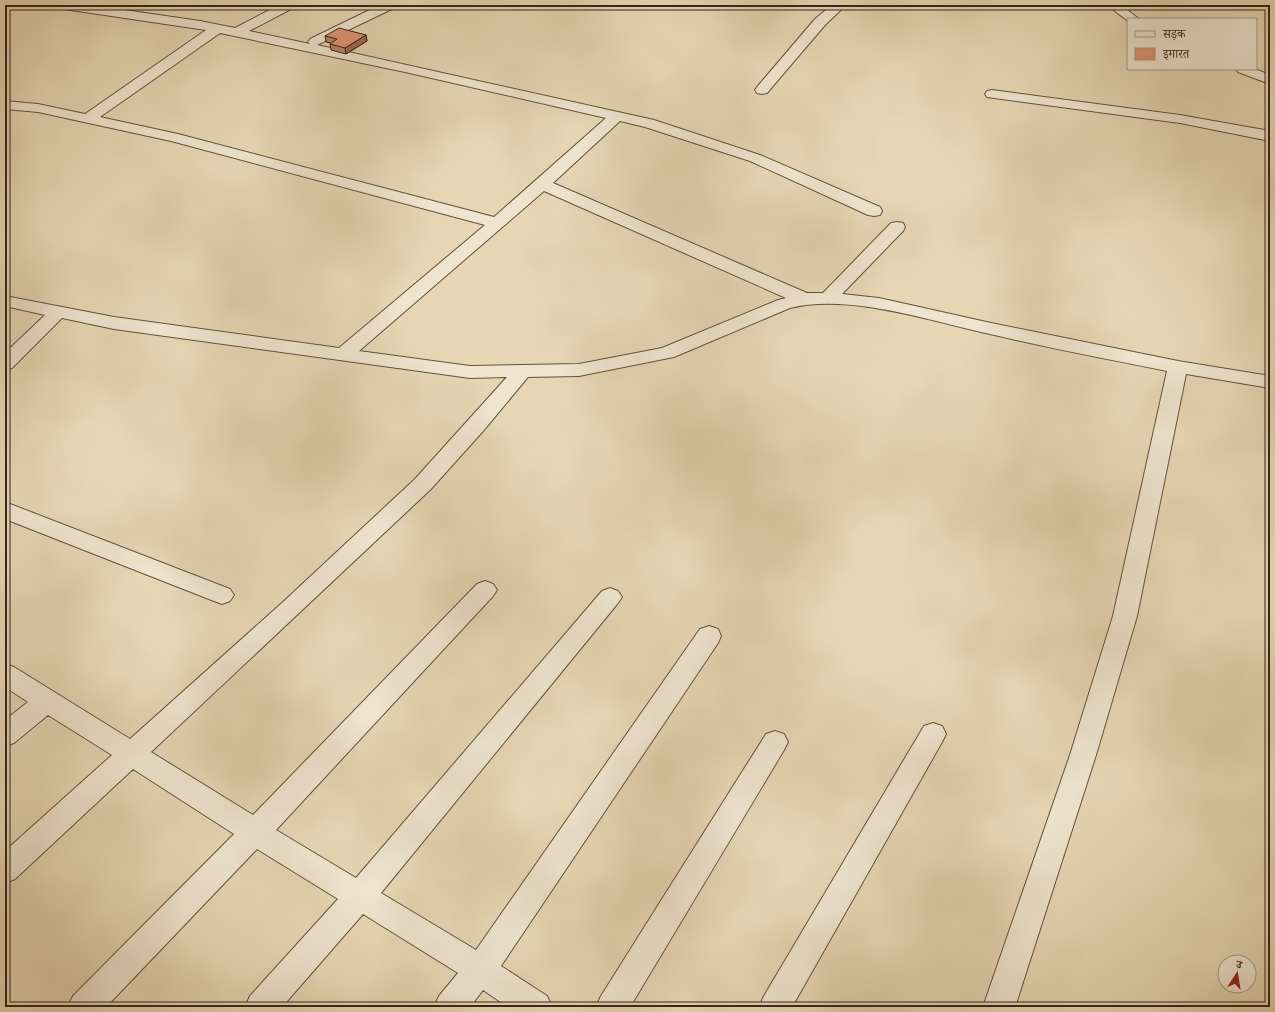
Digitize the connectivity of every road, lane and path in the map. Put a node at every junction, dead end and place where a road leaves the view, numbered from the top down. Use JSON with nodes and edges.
{"nodes":[{"id":1,"x":64,"y":5,"type":"edge"},
{"id":2,"x":289,"y":5,"type":"edge"},
{"id":3,"x":390,"y":5,"type":"edge"},
{"id":4,"x":840,"y":5,"type":"edge"},
{"id":5,"x":1112,"y":5,"type":"edge"},
{"id":6,"x":1132,"y":18,"type":"edge"},
{"id":7,"x":217,"y":29,"type":"junction"},
{"id":8,"x":236,"y":33,"type":"junction"},
{"id":9,"x":304,"y":47,"type":"junction"},
{"id":10,"x":1245,"y":70,"type":"edge"},
{"id":11,"x":1270,"y":80,"type":"edge"},
{"id":12,"x":762,"y":90,"type":"dead end"},
{"id":13,"x":992,"y":94,"type":"dead end"},
{"id":14,"x":5,"y":105,"type":"edge"},
{"id":15,"x":616,"y":117,"type":"junction"},
{"id":16,"x":89,"y":118,"type":"junction"},
{"id":17,"x":1270,"y":136,"type":"edge"},
{"id":18,"x":542,"y":184,"type":"junction"},
{"id":19,"x":874,"y":210,"type":"dead end"},
{"id":20,"x":497,"y":223,"type":"junction"},
{"id":21,"x":897,"y":227,"type":"dead end"},
{"id":22,"x":828,"y":298,"type":"junction"},
{"id":23,"x":804,"y":299,"type":"junction"},
{"id":24,"x":5,"y":301,"type":"edge"},
{"id":25,"x":58,"y":312,"type":"junction"},
{"id":26,"x":342,"y":355,"type":"junction"},
{"id":27,"x":5,"y":364,"type":"edge"},
{"id":28,"x":1178,"y":367,"type":"junction"},
{"id":29,"x":523,"y":371,"type":"junction"},
{"id":30,"x":1270,"y":382,"type":"edge"},
{"id":31,"x":5,"y":510,"type":"edge"},
{"id":32,"x":485,"y":590,"type":"dead end"},
{"id":33,"x":222,"y":595,"type":"dead end"},
{"id":34,"x":610,"y":597,"type":"dead end"},
{"id":35,"x":709,"y":636,"type":"dead end"},
{"id":36,"x":5,"y":674,"type":"edge"},
{"id":37,"x":47,"y":701,"type":"junction"},
{"id":38,"x":933,"y":734,"type":"dead end"},
{"id":39,"x":5,"y":735,"type":"edge"},
{"id":40,"x":775,"y":742,"type":"dead end"},
{"id":41,"x":131,"y":753,"type":"junction"},
{"id":42,"x":255,"y":832,"type":"junction"},
{"id":43,"x":5,"y":870,"type":"edge"},
{"id":44,"x":359,"y":897,"type":"junction"},
{"id":45,"x":480,"y":970,"type":"junction"},
{"id":46,"x":84,"y":1007,"type":"edge"},
{"id":47,"x":261,"y":1007,"type":"edge"},
{"id":48,"x":450,"y":1007,"type":"edge"},
{"id":49,"x":536,"y":1007,"type":"edge"},
{"id":50,"x":612,"y":1007,"type":"edge"},
{"id":51,"x":775,"y":1007,"type":"edge"},
{"id":52,"x":999,"y":1007,"type":"edge"}],
"edges":[{"from":1,"to":7,"type":"street"},
{"from":2,"to":8,"type":"street"},
{"from":3,"to":9,"type":"street"},
{"from":4,"to":12,"type":"street"},
{"from":5,"to":6,"type":"street"},
{"from":7,"to":8,"type":"street"},
{"from":7,"to":16,"type":"street"},
{"from":8,"to":9,"type":"street"},
{"from":9,"to":15,"type":"street"},
{"from":10,"to":11,"type":"street"},
{"from":13,"to":17,"type":"street"},
{"from":14,"to":16,"type":"street"},
{"from":15,"to":18,"type":"street"},
{"from":15,"to":19,"type":"street"},
{"from":16,"to":20,"type":"street"},
{"from":18,"to":20,"type":"street"},
{"from":18,"to":23,"type":"street"},
{"from":20,"to":26,"type":"street"},
{"from":21,"to":22,"type":"street"},
{"from":22,"to":23,"type":"street"},
{"from":22,"to":28,"type":"street"},
{"from":23,"to":29,"type":"street"},
{"from":24,"to":25,"type":"street"},
{"from":25,"to":26,"type":"street"},
{"from":25,"to":27,"type":"street"},
{"from":26,"to":29,"type":"street"},
{"from":28,"to":30,"type":"street"},
{"from":28,"to":52,"type":"street"},
{"from":29,"to":41,"type":"street"},
{"from":31,"to":33,"type":"street"},
{"from":32,"to":42,"type":"street"},
{"from":34,"to":44,"type":"street"},
{"from":35,"to":45,"type":"street"},
{"from":36,"to":37,"type":"street"},
{"from":37,"to":39,"type":"street"},
{"from":37,"to":41,"type":"street"},
{"from":38,"to":51,"type":"street"},
{"from":40,"to":50,"type":"street"},
{"from":41,"to":42,"type":"street"},
{"from":41,"to":43,"type":"street"},
{"from":42,"to":44,"type":"street"},
{"from":42,"to":46,"type":"street"},
{"from":44,"to":45,"type":"street"},
{"from":44,"to":47,"type":"street"},
{"from":45,"to":48,"type":"street"},
{"from":45,"to":49,"type":"street"}]}
